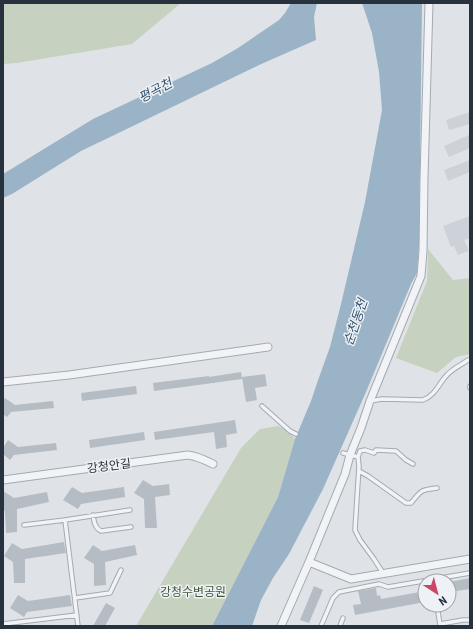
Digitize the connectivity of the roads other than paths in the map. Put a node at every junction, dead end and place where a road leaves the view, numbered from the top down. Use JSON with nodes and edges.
{"nodes":[{"id":1,"x":429,"y":3,"type":"edge"},
{"id":2,"x":268,"y":348,"type":"dead end"},
{"id":3,"x":470,"y":360,"type":"edge"},
{"id":4,"x":3,"y":382,"type":"edge"},
{"id":5,"x":370,"y":401,"type":"junction"},
{"id":6,"x":262,"y":406,"type":"dead end"},
{"id":7,"x":296,"y":434,"type":"dead end"},
{"id":8,"x":350,"y":455,"type":"junction"},
{"id":9,"x":213,"y":464,"type":"dead end"},
{"id":10,"x":413,"y":464,"type":"dead end"},
{"id":11,"x":359,"y":471,"type":"junction"},
{"id":12,"x":3,"y":480,"type":"edge"},
{"id":13,"x":437,"y":488,"type":"dead end"},
{"id":14,"x":130,"y":510,"type":"dead end"},
{"id":15,"x":93,"y":516,"type":"junction"},
{"id":16,"x":65,"y":520,"type":"junction"},
{"id":17,"x":24,"y":525,"type":"dead end"},
{"id":18,"x":131,"y":527,"type":"dead end"},
{"id":19,"x":470,"y":559,"type":"edge"},
{"id":20,"x":309,"y":562,"type":"junction"},
{"id":21,"x":121,"y":570,"type":"dead end"},
{"id":22,"x":470,"y":573,"type":"edge"},
{"id":23,"x":384,"y":574,"type":"junction"},
{"id":24,"x":457,"y":575,"type":"edge"},
{"id":25,"x":417,"y":582,"type":"edge"},
{"id":26,"x":75,"y":598,"type":"junction"},
{"id":27,"x":438,"y":613,"type":"edge"},
{"id":28,"x":77,"y":615,"type":"junction"},
{"id":29,"x":343,"y":618,"type":"dead end"},
{"id":30,"x":470,"y":620,"type":"edge"},
{"id":31,"x":3,"y":624,"type":"edge"},
{"id":32,"x":440,"y":625,"type":"edge"},
{"id":33,"x":78,"y":626,"type":"edge"},
{"id":34,"x":281,"y":626,"type":"edge"},
{"id":35,"x":321,"y":626,"type":"edge"},
{"id":36,"x":340,"y":626,"type":"edge"}],
"edges":[{"from":1,"to":5,"type":"street"},
{"from":2,"to":4,"type":"street"},
{"from":3,"to":5,"type":"lane"},
{"from":5,"to":8,"type":"street"},
{"from":6,"to":7,"type":"lane"},
{"from":8,"to":10,"type":"lane"},
{"from":8,"to":11,"type":"lane"},
{"from":8,"to":20,"type":"street"},
{"from":9,"to":12,"type":"street","name":"강청안길"},
{"from":11,"to":13,"type":"lane"},
{"from":11,"to":23,"type":"lane"},
{"from":14,"to":15,"type":"lane"},
{"from":15,"to":16,"type":"lane"},
{"from":15,"to":18,"type":"lane"},
{"from":16,"to":17,"type":"lane"},
{"from":16,"to":26,"type":"lane"},
{"from":19,"to":23,"type":"street"},
{"from":20,"to":23,"type":"street"},
{"from":20,"to":34,"type":"street"},
{"from":21,"to":26,"type":"lane"},
{"from":22,"to":24,"type":"lane"},
{"from":25,"to":35,"type":"lane"},
{"from":26,"to":28,"type":"lane"},
{"from":27,"to":32,"type":"lane"},
{"from":28,"to":31,"type":"lane"},
{"from":28,"to":33,"type":"lane"},
{"from":29,"to":36,"type":"lane"},
{"from":30,"to":32,"type":"lane"}]}
